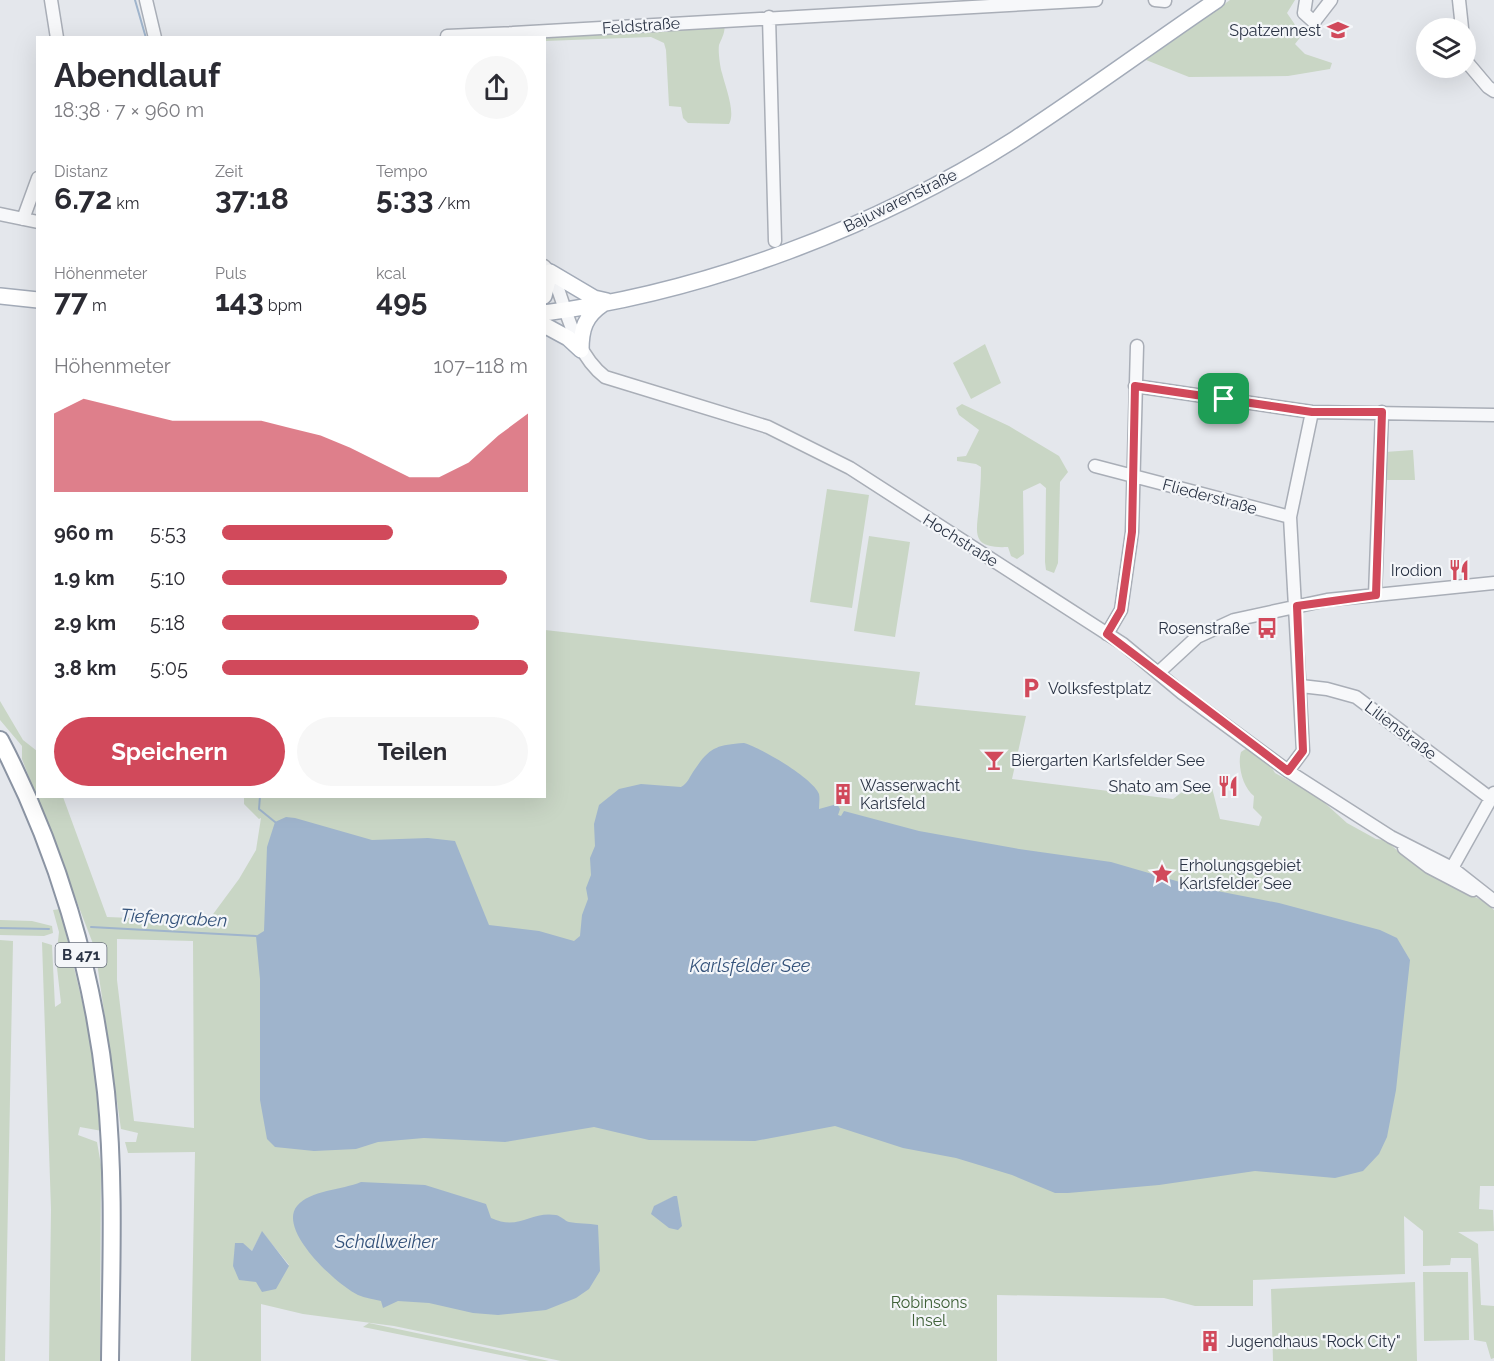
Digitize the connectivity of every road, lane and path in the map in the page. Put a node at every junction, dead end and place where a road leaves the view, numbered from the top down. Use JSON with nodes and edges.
{"nodes":[{"id":1,"x":51,"y":0,"type":"edge"},
{"id":2,"x":146,"y":0,"type":"edge"},
{"id":3,"x":1096,"y":0,"type":"edge"},
{"id":4,"x":1155,"y":0,"type":"edge"},
{"id":5,"x":1217,"y":0,"type":"edge"},
{"id":6,"x":1306,"y":0,"type":"edge"},
{"id":7,"x":1459,"y":0,"type":"edge"},
{"id":8,"x":1165,"y":1,"type":"edge"},
{"id":9,"x":1328,"y":1,"type":"edge"},
{"id":10,"x":769,"y":16,"type":"junction"},
{"id":11,"x":1461,"y":18,"type":"edge"},
{"id":12,"x":513,"y":35,"type":"edge"},
{"id":13,"x":57,"y":36,"type":"edge"},
{"id":14,"x":155,"y":36,"type":"edge"},
{"id":15,"x":447,"y":36,"type":"edge"},
{"id":16,"x":1476,"y":74,"type":"edge"},
{"id":17,"x":1480,"y":79,"type":"junction"},
{"id":18,"x":1494,"y":81,"type":"edge"},
{"id":19,"x":1494,"y":91,"type":"edge"},
{"id":20,"x":36,"y":183,"type":"edge"},
{"id":21,"x":0,"y":214,"type":"edge"},
{"id":22,"x":23,"y":219,"type":"junction"},
{"id":23,"x":36,"y":222,"type":"edge"},
{"id":24,"x":775,"y":241,"type":"dead end"},
{"id":25,"x":547,"y":269,"type":"edge"},
{"id":26,"x":0,"y":296,"type":"edge"},
{"id":27,"x":36,"y":300,"type":"edge"},
{"id":28,"x":607,"y":301,"type":"junction"},
{"id":29,"x":567,"y":310,"type":"junction"},
{"id":30,"x":546,"y":313,"type":"edge"},
{"id":31,"x":546,"y":326,"type":"edge"},
{"id":32,"x":1137,"y":346,"type":"dead end"},
{"id":33,"x":582,"y":350,"type":"junction"},
{"id":34,"x":1135,"y":386,"type":"junction"},
{"id":35,"x":1312,"y":412,"type":"junction"},
{"id":36,"x":1382,"y":412,"type":"junction"},
{"id":37,"x":1494,"y":415,"type":"edge"},
{"id":38,"x":1095,"y":466,"type":"dead end"},
{"id":39,"x":1132,"y":476,"type":"junction"},
{"id":40,"x":1290,"y":517,"type":"junction"},
{"id":41,"x":1494,"y":583,"type":"edge"},
{"id":42,"x":1376,"y":595,"type":"junction"},
{"id":43,"x":1297,"y":606,"type":"junction"},
{"id":44,"x":1107,"y":634,"type":"junction"},
{"id":45,"x":1158,"y":673,"type":"junction"},
{"id":46,"x":1301,"y":686,"type":"junction"},
{"id":47,"x":0,"y":740,"type":"edge"},
{"id":48,"x":1288,"y":771,"type":"junction"},
{"id":49,"x":1492,"y":795,"type":"edge"},
{"id":50,"x":1391,"y":837,"type":"junction"},
{"id":51,"x":1452,"y":868,"type":"junction"},
{"id":52,"x":1491,"y":899,"type":"edge"},
{"id":53,"x":110,"y":1361,"type":"edge"}],
"edges":[{"from":1,"to":13,"type":"street"},
{"from":2,"to":14,"type":"street"},
{"from":3,"to":10,"type":"street","name":"Feldstraße"},
{"from":4,"to":8,"type":"street"},
{"from":5,"to":28,"type":"main road","name":"Bajuwarenstraße"},
{"from":6,"to":9,"type":"street"},
{"from":7,"to":11,"type":"street"},
{"from":10,"to":12,"type":"street","name":"Feldstraße"},
{"from":10,"to":24,"type":"street"},
{"from":12,"to":15,"type":"street","name":"Feldstraße"},
{"from":16,"to":17,"type":"street"},
{"from":17,"to":18,"type":"street"},
{"from":17,"to":19,"type":"street"},
{"from":20,"to":22,"type":"street"},
{"from":21,"to":22,"type":"street"},
{"from":22,"to":23,"type":"street"},
{"from":25,"to":28,"type":"main road"},
{"from":25,"to":29,"type":"street","name":"Hochstraße"},
{"from":26,"to":27,"type":"main road"},
{"from":28,"to":29,"type":"main road","name":"Bajuwarenstraße"},
{"from":28,"to":33,"type":"main road"},
{"from":29,"to":30,"type":"main road","name":"Bajuwarenstraße"},
{"from":29,"to":33,"type":"street","name":"Hochstraße"},
{"from":31,"to":33,"type":"main road"},
{"from":32,"to":34,"type":"street"},
{"from":33,"to":44,"type":"street","name":"Hochstraße"},
{"from":34,"to":35,"type":"street"},
{"from":34,"to":39,"type":"street"},
{"from":35,"to":36,"type":"street"},
{"from":35,"to":40,"type":"street"},
{"from":36,"to":37,"type":"street"},
{"from":36,"to":42,"type":"street"},
{"from":38,"to":39,"type":"street","name":"Fliederstraße"},
{"from":39,"to":40,"type":"street","name":"Fliederstraße"},
{"from":39,"to":44,"type":"street"},
{"from":40,"to":43,"type":"street"},
{"from":41,"to":42,"type":"street"},
{"from":42,"to":43,"type":"street"},
{"from":43,"to":45,"type":"street"},
{"from":43,"to":46,"type":"street"},
{"from":44,"to":45,"type":"street","name":"Hochstraße"},
{"from":45,"to":48,"type":"street","name":"Hochstraße"},
{"from":46,"to":48,"type":"street"},
{"from":46,"to":49,"type":"street","name":"Lilienstraße"},
{"from":47,"to":53,"type":"highway","number":"B 471"},
{"from":48,"to":50,"type":"street","name":"Hochstraße"},
{"from":49,"to":51,"type":"street"},
{"from":50,"to":51,"type":"street","name":"Hochstraße"},
{"from":50,"to":52,"type":"street","name":"Hochstraße"},
{"from":51,"to":52,"type":"street","name":"Hochstraße"}]}
